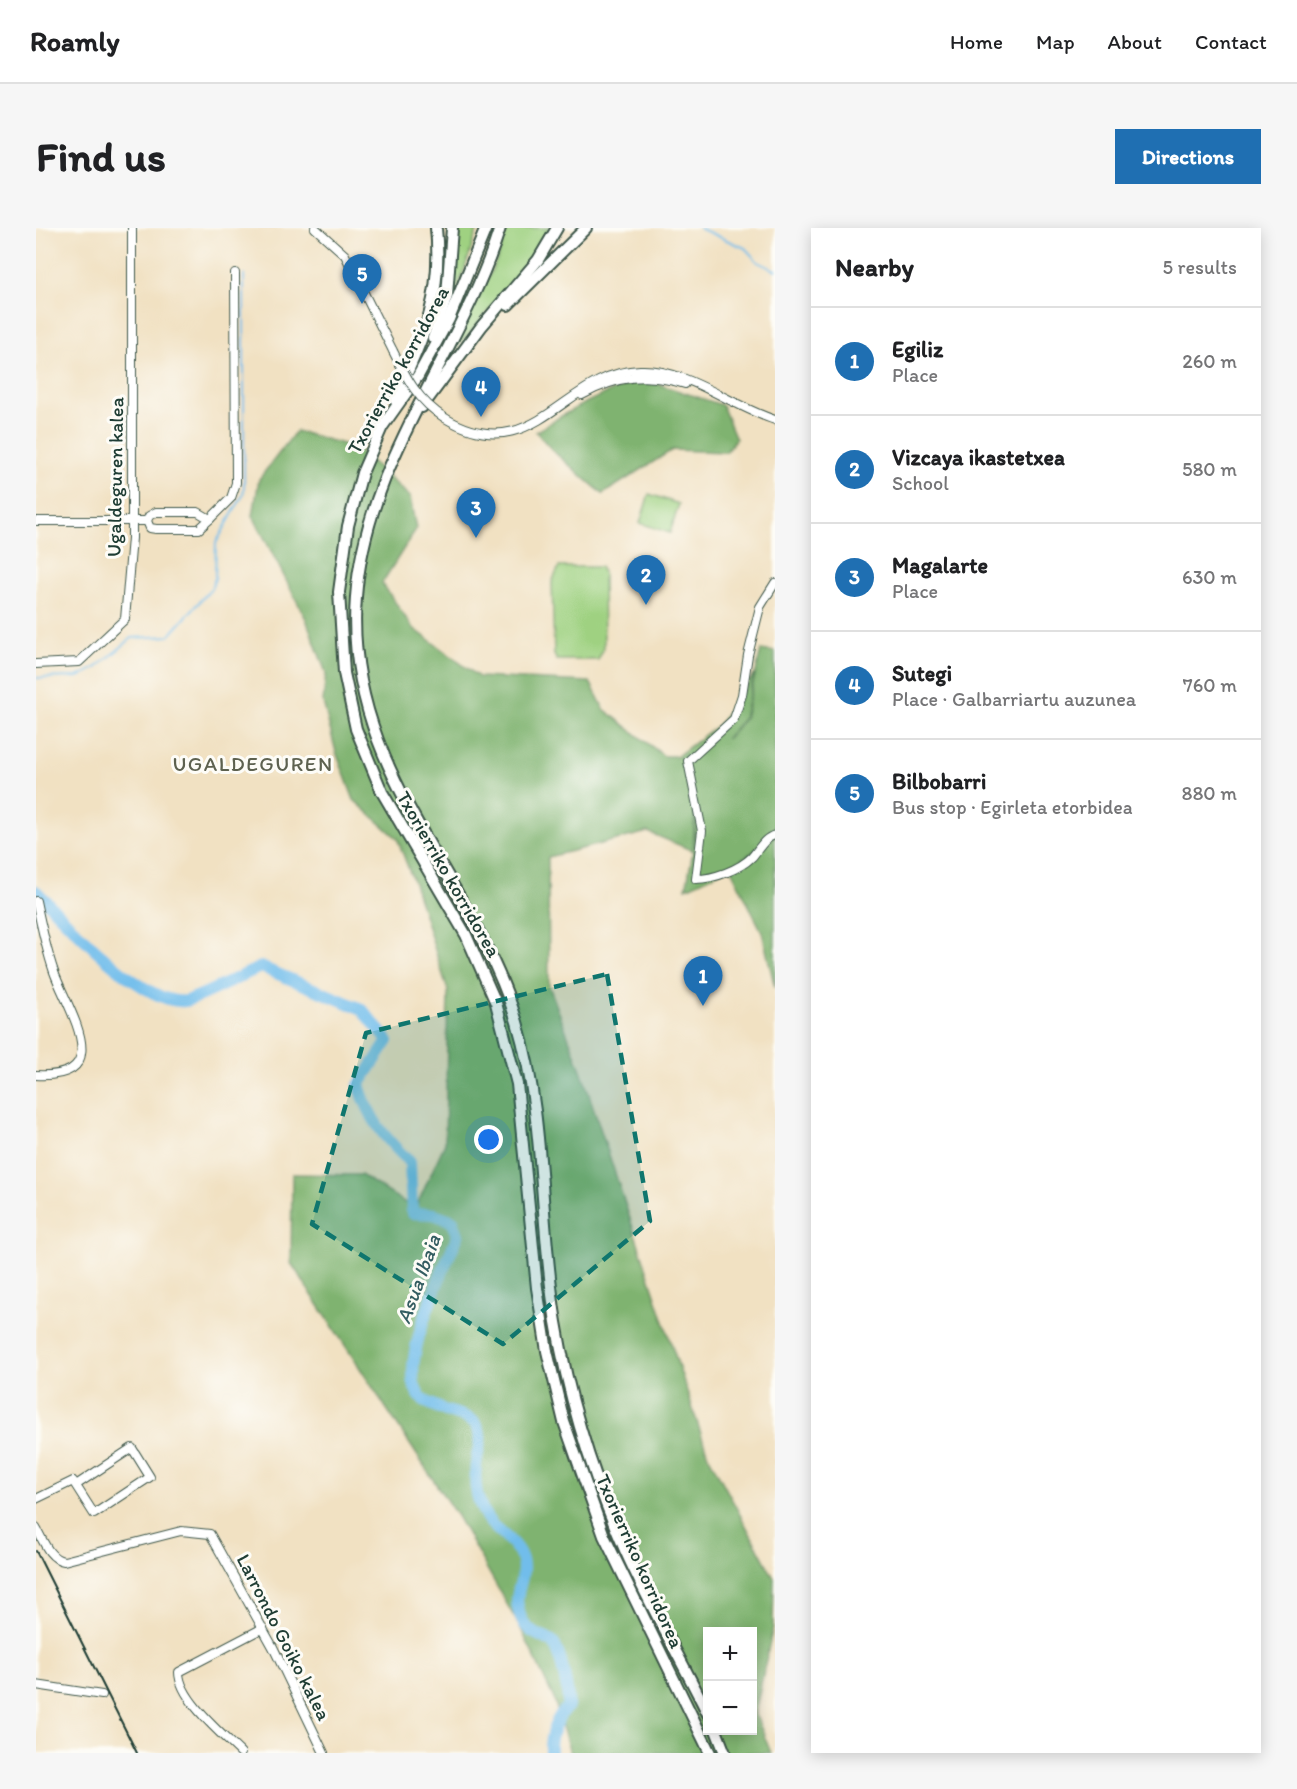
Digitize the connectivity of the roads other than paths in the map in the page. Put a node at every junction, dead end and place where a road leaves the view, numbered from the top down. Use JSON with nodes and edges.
{"nodes":[{"id":1,"x":132,"y":228,"type":"edge"},
{"id":2,"x":315,"y":228,"type":"edge"},
{"id":3,"x":436,"y":228,"type":"edge"},
{"id":4,"x":452,"y":228,"type":"edge"},
{"id":5,"x":486,"y":228,"type":"edge"},
{"id":6,"x":500,"y":228,"type":"edge"},
{"id":7,"x":557,"y":228,"type":"edge"},
{"id":8,"x":586,"y":228,"type":"edge"},
{"id":9,"x":235,"y":273,"type":"dead end"},
{"id":10,"x":465,"y":348,"type":"junction"},
{"id":11,"x":399,"y":402,"type":"junction"},
{"id":12,"x":771,"y":419,"type":"edge"},
{"id":13,"x":382,"y":428,"type":"junction"},
{"id":14,"x":406,"y":429,"type":"junction"},
{"id":15,"x":210,"y":519,"type":"junction"},
{"id":16,"x":132,"y":520,"type":"junction"},
{"id":17,"x":36,"y":521,"type":"edge"},
{"id":18,"x":147,"y":521,"type":"junction"},
{"id":19,"x":775,"y":583,"type":"edge"},
{"id":20,"x":36,"y":664,"type":"edge"},
{"id":21,"x":775,"y":835,"type":"edge"},
{"id":22,"x":36,"y":901,"type":"edge"},
{"id":23,"x":36,"y":1075,"type":"edge"},
{"id":24,"x":76,"y":1485,"type":"junction"},
{"id":25,"x":36,"y":1499,"type":"edge"},
{"id":26,"x":36,"y":1528,"type":"edge"},
{"id":27,"x":262,"y":1628,"type":"junction"},
{"id":28,"x":36,"y":1685,"type":"edge"},
{"id":29,"x":102,"y":1695,"type":"dead end"},
{"id":30,"x":703,"y":1704,"type":"edge"},
{"id":31,"x":718,"y":1735,"type":"edge"},
{"id":32,"x":241,"y":1753,"type":"edge"},
{"id":33,"x":324,"y":1753,"type":"edge"},
{"id":34,"x":710,"y":1753,"type":"edge"},
{"id":35,"x":725,"y":1753,"type":"edge"}],
"edges":[{"from":1,"to":16,"type":"street","name":"Ugaldeguren kalea"},
{"from":2,"to":12,"type":"street","bridge":true},
{"from":3,"to":13,"type":"highway"},
{"from":4,"to":11,"type":"highway"},
{"from":5,"to":11,"type":"highway","name":"Txorierriko korridorea"},
{"from":6,"to":14,"type":"highway","name":"Txorierriko korridorea"},
{"from":7,"to":10,"type":"highway"},
{"from":8,"to":10,"type":"highway"},
{"from":9,"to":15,"type":"street"},
{"from":10,"to":14,"type":"highway"},
{"from":11,"to":13,"type":"highway","name":"Txorierriko korridorea"},
{"from":13,"to":34,"type":"highway","name":"Txorierriko korridorea"},
{"from":14,"to":30,"type":"highway","name":"Txorierriko korridorea"},
{"from":15,"to":18,"type":"street"},
{"from":15,"to":18,"type":"street"},
{"from":16,"to":17,"type":"street"},
{"from":16,"to":18,"type":"street"},
{"from":16,"to":20,"type":"street","name":"Ugaldeguren kalea"},
{"from":19,"to":21,"type":"street"},
{"from":22,"to":23,"type":"street"},
{"from":24,"to":24,"type":"street"},
{"from":24,"to":25,"type":"street"},
{"from":26,"to":27,"type":"street","name":"Larrondo Goiko kalea"},
{"from":27,"to":32,"type":"street"},
{"from":27,"to":33,"type":"street","name":"Larrondo Goiko kalea"},
{"from":28,"to":29,"type":"street"},
{"from":31,"to":35,"type":"highway"}]}
